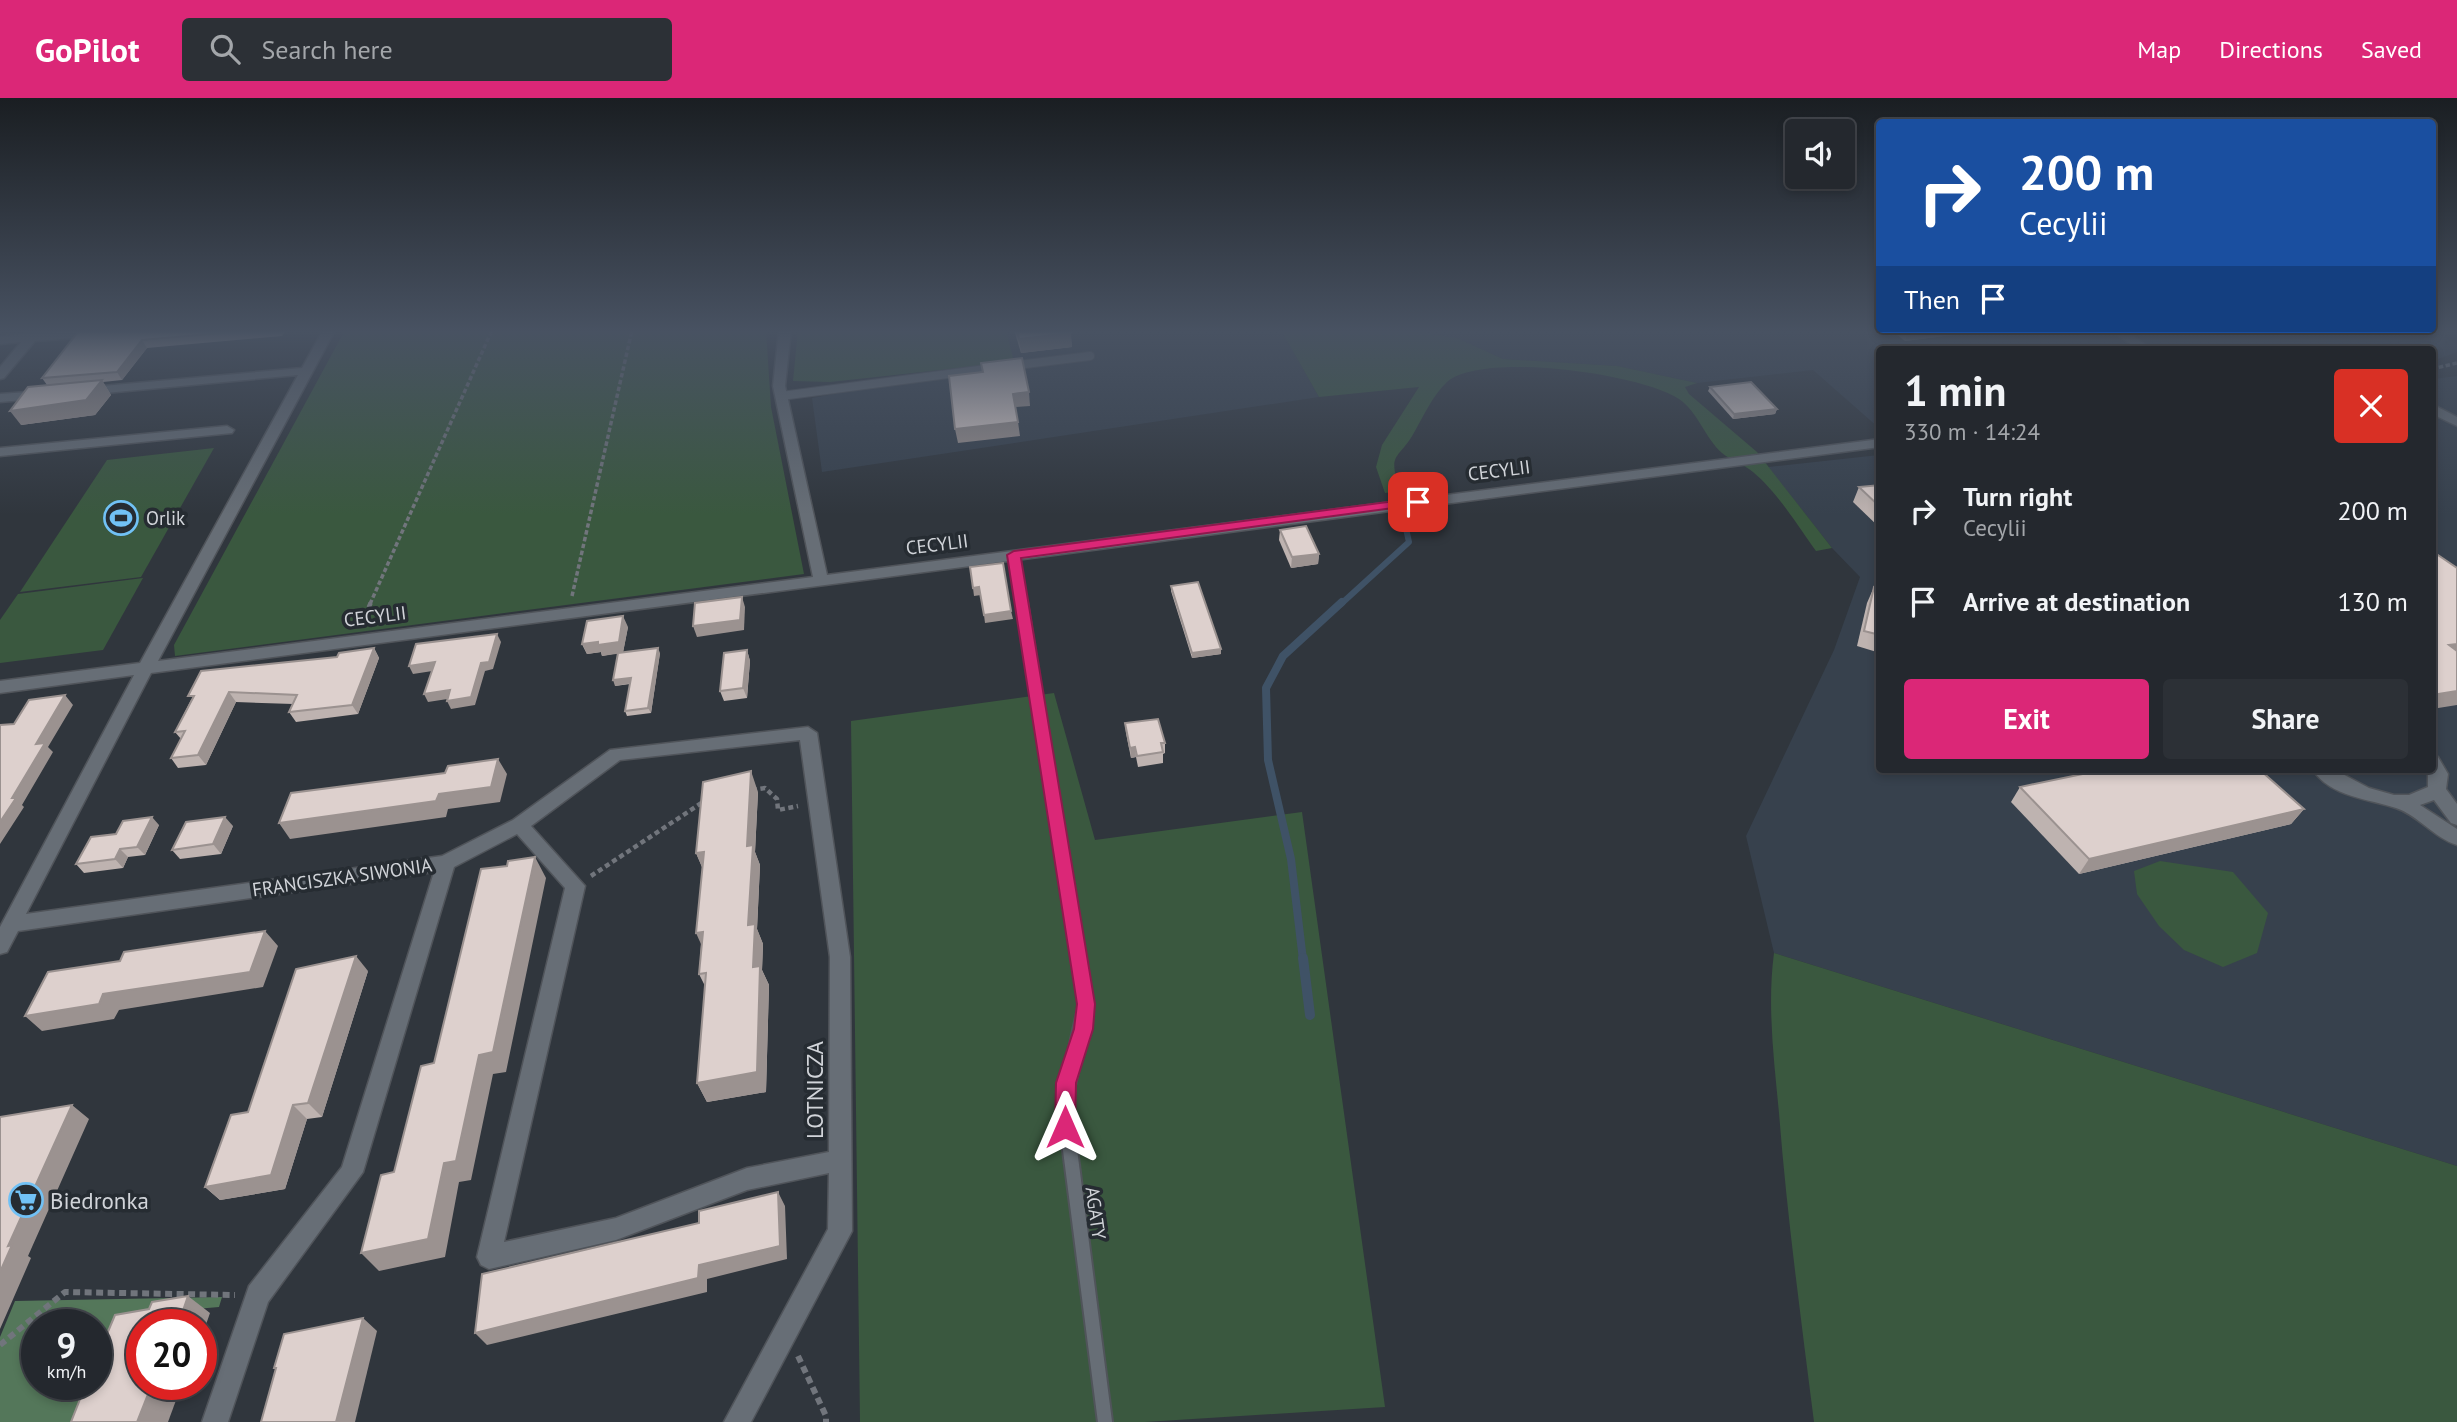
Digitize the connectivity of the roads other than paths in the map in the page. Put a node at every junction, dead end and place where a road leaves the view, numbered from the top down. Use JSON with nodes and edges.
{"nodes":[{"id":1,"x":76,"y":392,"type":"edge"},
{"id":2,"x":294,"y":392,"type":"edge"},
{"id":3,"x":780,"y":392,"type":"edge"},
{"id":4,"x":814,"y":392,"type":"edge"},
{"id":5,"x":781,"y":396,"type":"junction"},
{"id":6,"x":0,"y":398,"type":"edge"},
{"id":7,"x":2436,"y":410,"type":"edge"},
{"id":8,"x":2457,"y":422,"type":"edge"},
{"id":9,"x":227,"y":430,"type":"dead end"},
{"id":10,"x":1876,"y":444,"type":"edge"},
{"id":11,"x":0,"y":452,"type":"edge"},
{"id":12,"x":1014,"y":555,"type":"junction"},
{"id":13,"x":821,"y":580,"type":"junction"},
{"id":14,"x":146,"y":668,"type":"junction"},
{"id":15,"x":0,"y":687,"type":"edge"},
{"id":16,"x":808,"y":733,"type":"joint"},
{"id":17,"x":2436,"y":768,"type":"edge"},
{"id":18,"x":2327,"y":773,"type":"edge"},
{"id":19,"x":2437,"y":790,"type":"junction"},
{"id":20,"x":2400,"y":801,"type":"junction"},
{"id":21,"x":2457,"y":818,"type":"edge"},
{"id":22,"x":519,"y":825,"type":"junction"},
{"id":23,"x":2457,"y":838,"type":"edge"},
{"id":24,"x":446,"y":863,"type":"junction"},
{"id":25,"x":12,"y":924,"type":"junction"},
{"id":26,"x":0,"y":946,"type":"edge"},
{"id":27,"x":841,"y":1160,"type":"junction"},
{"id":28,"x":215,"y":1422,"type":"edge"},
{"id":29,"x":737,"y":1422,"type":"edge"},
{"id":30,"x":1105,"y":1422,"type":"edge"}],
"edges":[{"from":1,"to":6,"type":"street"},
{"from":2,"to":14,"type":"street"},
{"from":3,"to":5,"type":"street"},
{"from":4,"to":5,"type":"lane"},
{"from":5,"to":13,"type":"street"},
{"from":7,"to":8,"type":"street"},
{"from":9,"to":11,"type":"street"},
{"from":10,"to":12,"type":"street","name":"CECYLII"},
{"from":12,"to":13,"type":"street","name":"CECYLII"},
{"from":12,"to":30,"type":"lane","name":"AGATY"},
{"from":13,"to":14,"type":"street","name":"CECYLII"},
{"from":14,"to":15,"type":"street","name":"CECYLII"},
{"from":14,"to":25,"type":"street"},
{"from":16,"to":22,"type":"street","name":"FRANCISZKA SIWONIA"},
{"from":16,"to":27,"type":"street","name":"LOTNICZA"},
{"from":17,"to":19,"type":"street"},
{"from":18,"to":20,"type":"street"},
{"from":19,"to":20,"type":"street"},
{"from":19,"to":21,"type":"street"},
{"from":20,"to":23,"type":"street"},
{"from":22,"to":24,"type":"street","name":"FRANCISZKA SIWONIA"},
{"from":22,"to":27,"type":"street"},
{"from":24,"to":25,"type":"street","name":"FRANCISZKA SIWONIA"},
{"from":24,"to":28,"type":"street"},
{"from":25,"to":26,"type":"street"},
{"from":27,"to":29,"type":"street","name":"LOTNICZA"}]}
